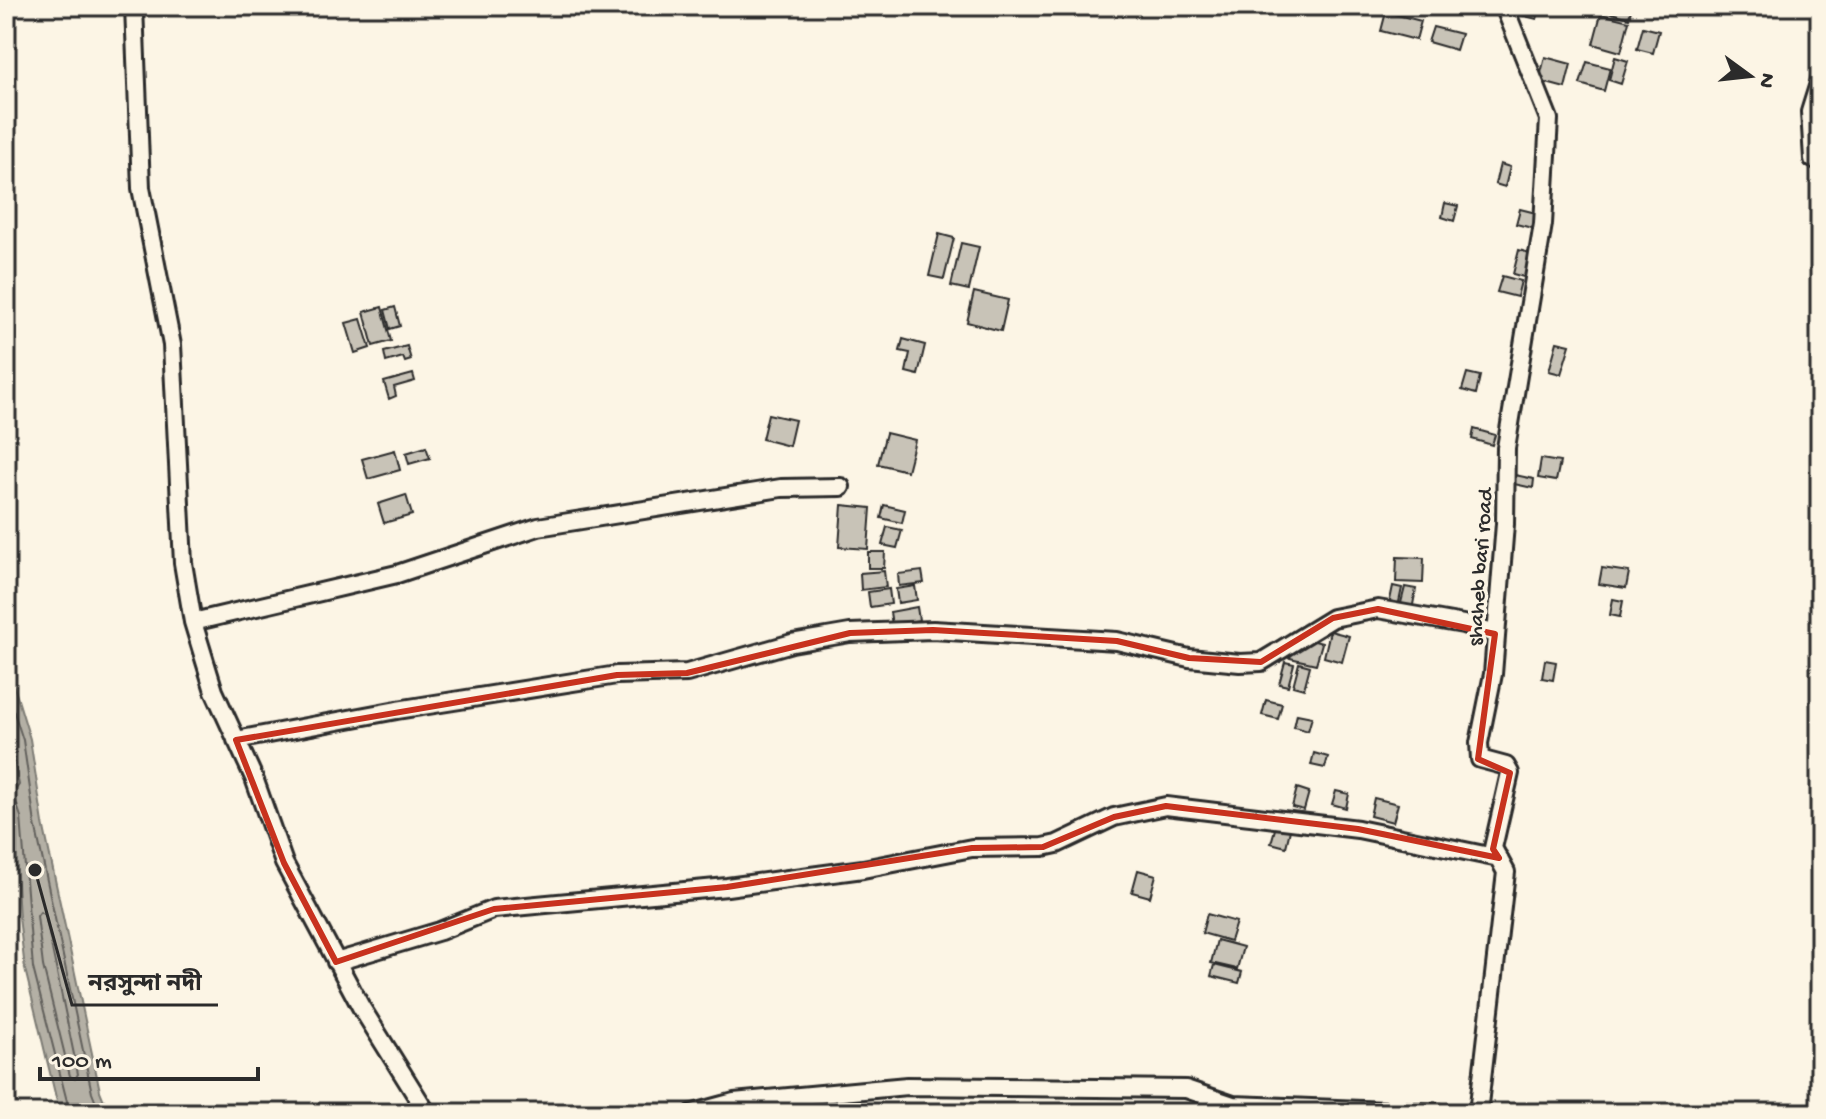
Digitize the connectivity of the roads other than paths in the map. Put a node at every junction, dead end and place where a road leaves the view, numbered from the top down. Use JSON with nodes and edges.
{"nodes":[{"id":1,"x":134,"y":6,"type":"edge"},
{"id":2,"x":1504,"y":6,"type":"edge"},
{"id":3,"x":1820,"y":80,"type":"edge"},
{"id":4,"x":1813,"y":159,"type":"dead end"},
{"id":5,"x":841,"y":487,"type":"dead end"},
{"id":6,"x":193,"y":622,"type":"junction"},
{"id":7,"x":1495,"y":634,"type":"junction"},
{"id":8,"x":236,"y":740,"type":"junction"},
{"id":9,"x":1499,"y":858,"type":"junction"},
{"id":10,"x":336,"y":962,"type":"junction"},
{"id":11,"x":427,"y":1113,"type":"edge"},
{"id":12,"x":693,"y":1113,"type":"edge"},
{"id":13,"x":1439,"y":1113,"type":"edge"},
{"id":14,"x":1478,"y":1113,"type":"edge"}],
"edges":[{"from":1,"to":6,"type":"street"},
{"from":2,"to":7,"type":"street","name":"shaheb bari road"},
{"from":3,"to":4,"type":"street"},
{"from":5,"to":6,"type":"street"},
{"from":6,"to":8,"type":"street"},
{"from":7,"to":8,"type":"street"},
{"from":7,"to":9,"type":"street","name":"shaheb bari road"},
{"from":8,"to":10,"type":"street"},
{"from":9,"to":10,"type":"street"},
{"from":9,"to":14,"type":"street","name":"shaheb bari road"},
{"from":10,"to":11,"type":"street"},
{"from":12,"to":13,"type":"street"}]}
